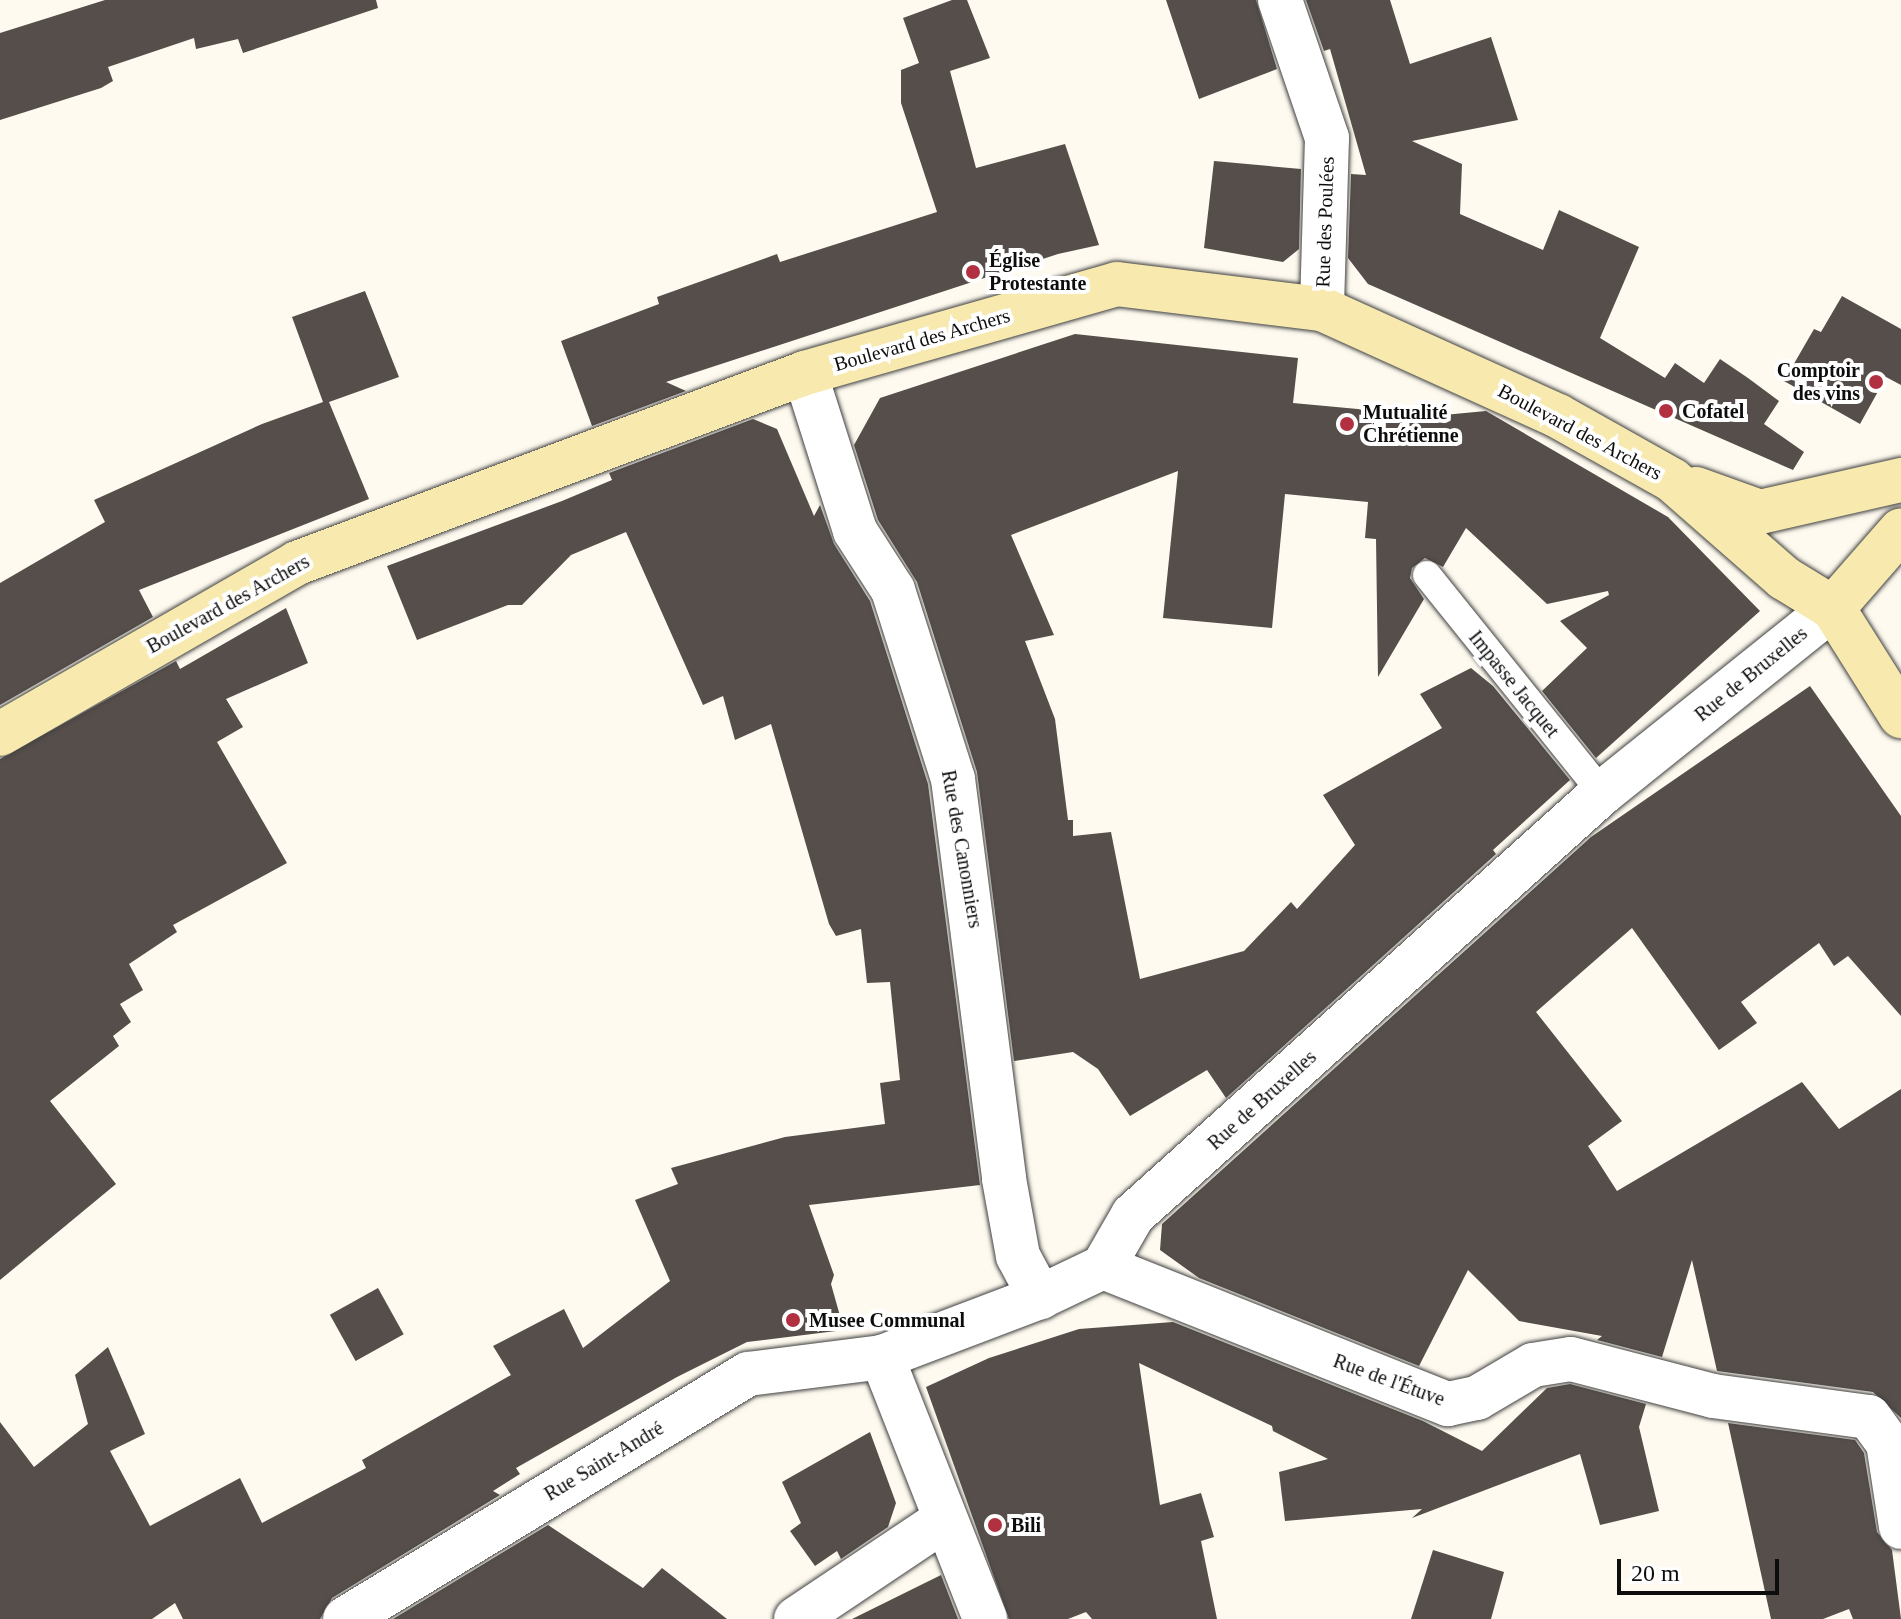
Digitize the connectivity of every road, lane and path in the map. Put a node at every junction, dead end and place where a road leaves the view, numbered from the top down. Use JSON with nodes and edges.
{"nodes":[{"id":1,"x":1280,"y":0,"type":"edge"},
{"id":2,"x":1322,"y":309,"type":"junction"},
{"id":3,"x":805,"y":373,"type":"junction"},
{"id":4,"x":1672,"y":480,"type":"junction"},
{"id":5,"x":1901,"y":480,"type":"edge"},
{"id":6,"x":1901,"y":530,"type":"edge"},
{"id":7,"x":1427,"y":575,"type":"dead end"},
{"id":8,"x":1833,"y":608,"type":"junction"},
{"id":9,"x":1901,"y":716,"type":"edge"},
{"id":10,"x":0,"y":734,"type":"edge"},
{"id":11,"x":1602,"y":793,"type":"junction"},
{"id":12,"x":1103,"y":1267,"type":"junction"},
{"id":13,"x":1040,"y":1297,"type":"junction"},
{"id":14,"x":882,"y":1357,"type":"junction"},
{"id":15,"x":944,"y":1520,"type":"junction"},
{"id":16,"x":1901,"y":1527,"type":"edge"},
{"id":17,"x":345,"y":1619,"type":"edge"},
{"id":18,"x":796,"y":1619,"type":"edge"},
{"id":19,"x":985,"y":1619,"type":"edge"}],
"edges":[{"from":1,"to":2,"type":"street","name":"Rue des Poulées"},
{"from":2,"to":3,"type":"main road","name":"Boulevard des Archers"},
{"from":2,"to":4,"type":"main road","name":"Boulevard des Archers"},
{"from":3,"to":10,"type":"main road","name":"Boulevard des Archers"},
{"from":3,"to":13,"type":"street","name":"Rue des Canonniers"},
{"from":4,"to":5,"type":"main road"},
{"from":4,"to":8,"type":"main road","name":"Boulevard des Archers"},
{"from":6,"to":8,"type":"main road"},
{"from":7,"to":11,"type":"lane","name":"Impasse Jacquet"},
{"from":8,"to":9,"type":"main road"},
{"from":8,"to":11,"type":"street","name":"Rue de Bruxelles"},
{"from":11,"to":12,"type":"street","name":"Rue de Bruxelles"},
{"from":12,"to":13,"type":"street"},
{"from":12,"to":16,"type":"street","name":"Rue de l'Étuve"},
{"from":13,"to":14,"type":"street"},
{"from":14,"to":15,"type":"street"},
{"from":14,"to":17,"type":"street","name":"Rue Saint-André"},
{"from":15,"to":18,"type":"street"},
{"from":15,"to":19,"type":"street"}]}
